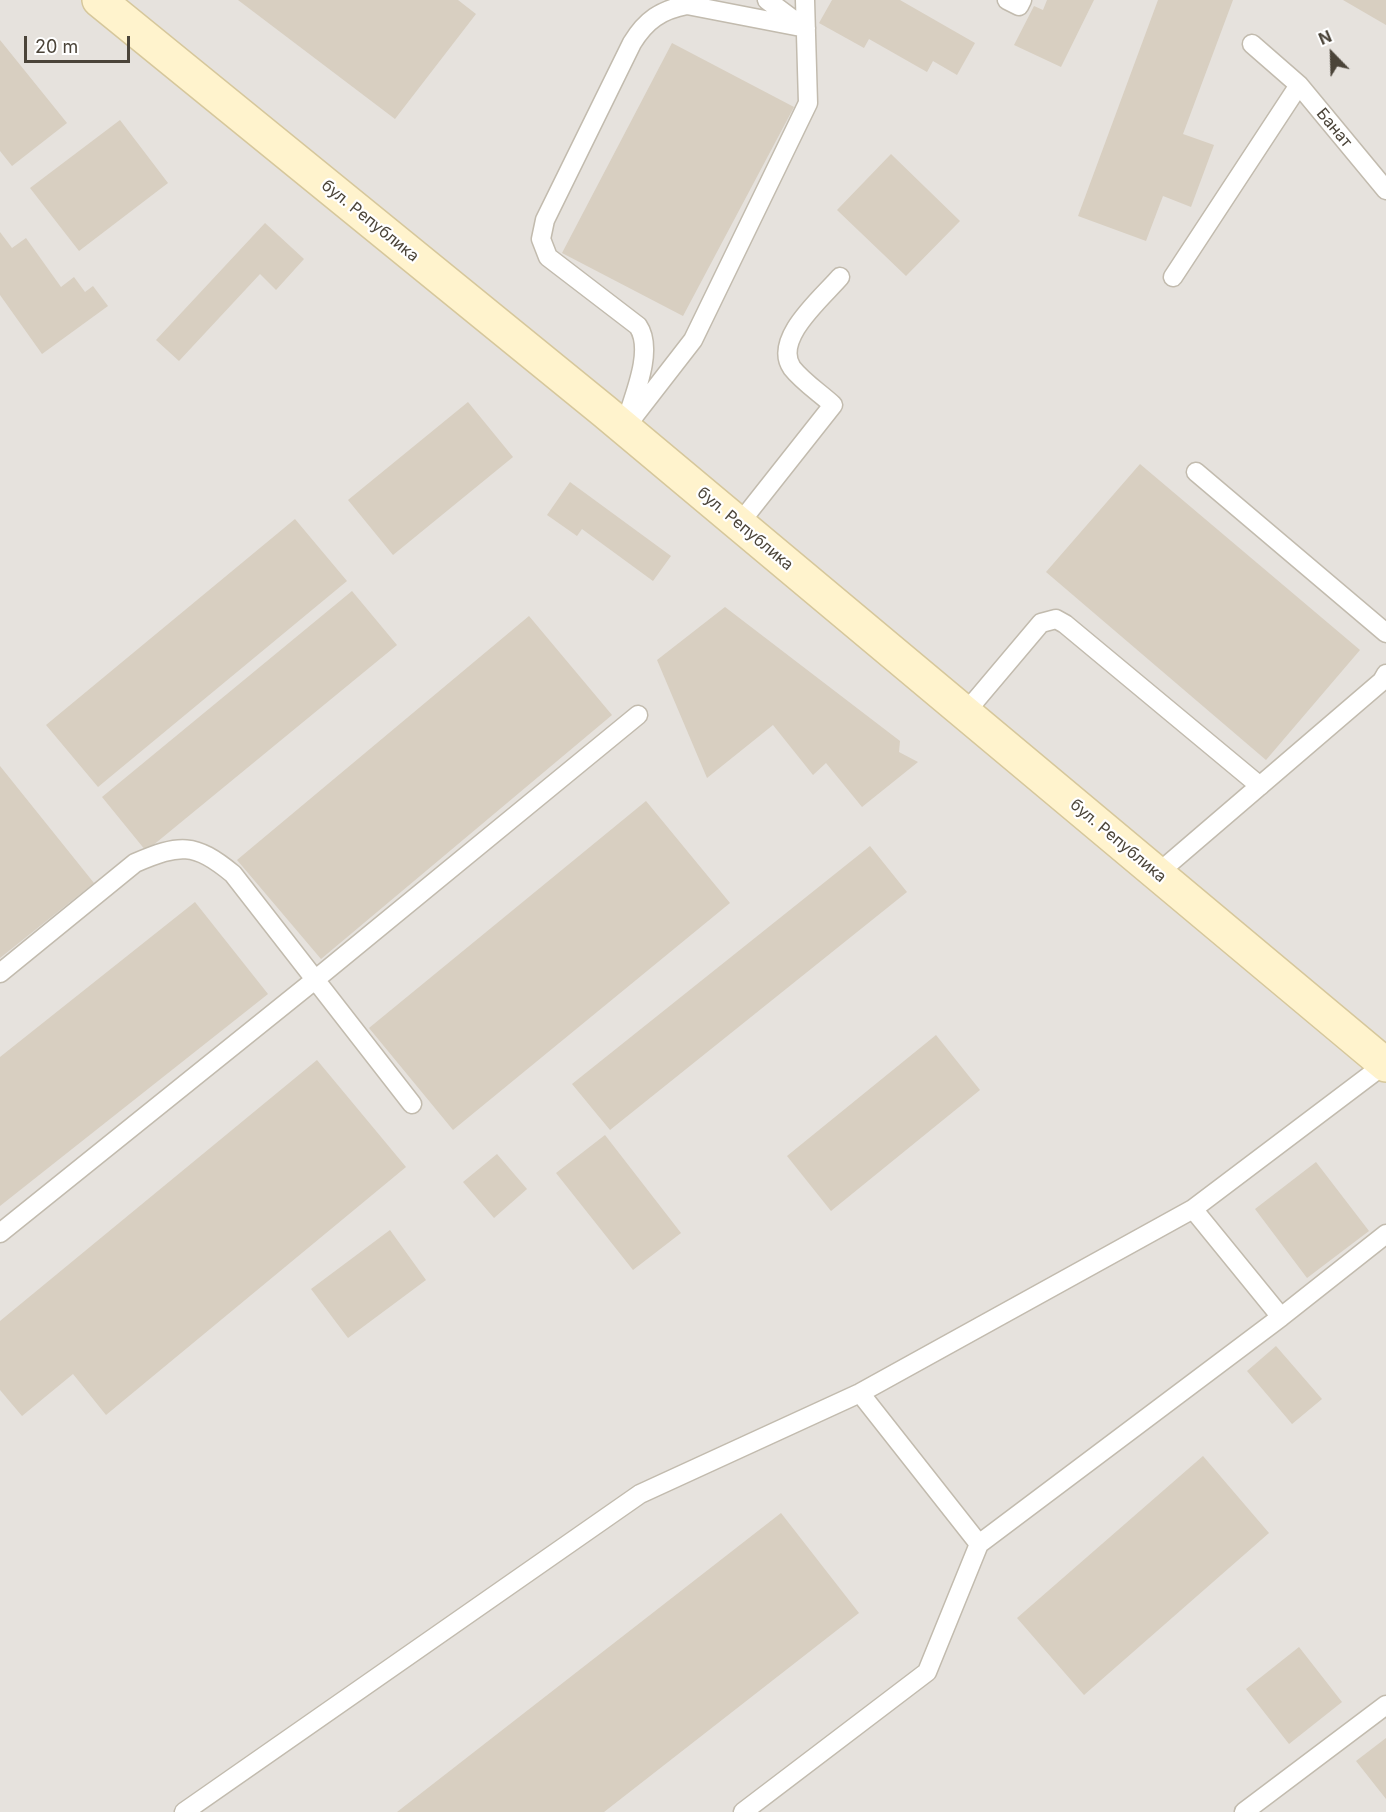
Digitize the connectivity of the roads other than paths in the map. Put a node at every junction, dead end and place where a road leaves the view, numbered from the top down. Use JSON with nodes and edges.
{"nodes":[{"id":1,"x":99,"y":0,"type":"edge"},
{"id":2,"x":767,"y":0,"type":"edge"},
{"id":3,"x":805,"y":0,"type":"edge"},
{"id":4,"x":1007,"y":0,"type":"edge"},
{"id":5,"x":1022,"y":0,"type":"edge"},
{"id":6,"x":806,"y":28,"type":"junction"},
{"id":7,"x":1252,"y":44,"type":"dead end"},
{"id":8,"x":1299,"y":85,"type":"junction"},
{"id":9,"x":1386,"y":190,"type":"edge"},
{"id":10,"x":840,"y":277,"type":"dead end"},
{"id":11,"x":1173,"y":277,"type":"dead end"},
{"id":12,"x":624,"y":428,"type":"junction"},
{"id":13,"x":1196,"y":472,"type":"dead end"},
{"id":14,"x":739,"y":524,"type":"junction"},
{"id":15,"x":1386,"y":633,"type":"edge"},
{"id":16,"x":1386,"y":674,"type":"edge"},
{"id":17,"x":965,"y":713,"type":"junction"},
{"id":18,"x":638,"y":715,"type":"dead end"},
{"id":19,"x":1260,"y":786,"type":"junction"},
{"id":20,"x":1157,"y":874,"type":"junction"},
{"id":21,"x":0,"y":973,"type":"edge"},
{"id":22,"x":316,"y":980,"type":"junction"},
{"id":23,"x":1385,"y":1065,"type":"edge"},
{"id":24,"x":412,"y":1104,"type":"dead end"},
{"id":25,"x":1193,"y":1209,"type":"junction"},
{"id":26,"x":0,"y":1233,"type":"edge"},
{"id":27,"x":1386,"y":1234,"type":"edge"},
{"id":28,"x":1281,"y":1317,"type":"junction"},
{"id":29,"x":860,"y":1393,"type":"junction"},
{"id":30,"x":979,"y":1544,"type":"junction"},
{"id":31,"x":1386,"y":1705,"type":"edge"},
{"id":32,"x":184,"y":1812,"type":"edge"},
{"id":33,"x":744,"y":1812,"type":"edge"},
{"id":34,"x":1244,"y":1812,"type":"edge"}],
"edges":[{"from":1,"to":12,"type":"street","name":"бул. Република"},
{"from":2,"to":6,"type":"lane"},
{"from":3,"to":6,"type":"lane"},
{"from":4,"to":5,"type":"lane"},
{"from":6,"to":12,"type":"lane"},
{"from":6,"to":12,"type":"lane"},
{"from":7,"to":8,"type":"lane","name":"Банат"},
{"from":8,"to":9,"type":"lane","name":"Банат"},
{"from":8,"to":11,"type":"lane"},
{"from":10,"to":14,"type":"lane"},
{"from":12,"to":14,"type":"street","name":"бул. Република"},
{"from":13,"to":15,"type":"lane"},
{"from":14,"to":17,"type":"street","name":"бул. Република"},
{"from":16,"to":19,"type":"lane"},
{"from":17,"to":19,"type":"lane"},
{"from":17,"to":20,"type":"street","name":"бул. Република"},
{"from":18,"to":22,"type":"lane"},
{"from":19,"to":20,"type":"lane"},
{"from":20,"to":23,"type":"street","name":"бул. Република"},
{"from":21,"to":22,"type":"lane"},
{"from":22,"to":24,"type":"lane"},
{"from":22,"to":26,"type":"lane"},
{"from":23,"to":25,"type":"lane"},
{"from":25,"to":28,"type":"lane"},
{"from":25,"to":29,"type":"lane"},
{"from":27,"to":28,"type":"lane"},
{"from":28,"to":30,"type":"lane"},
{"from":29,"to":30,"type":"lane"},
{"from":29,"to":32,"type":"lane"},
{"from":30,"to":33,"type":"lane"},
{"from":31,"to":34,"type":"lane"}]}
